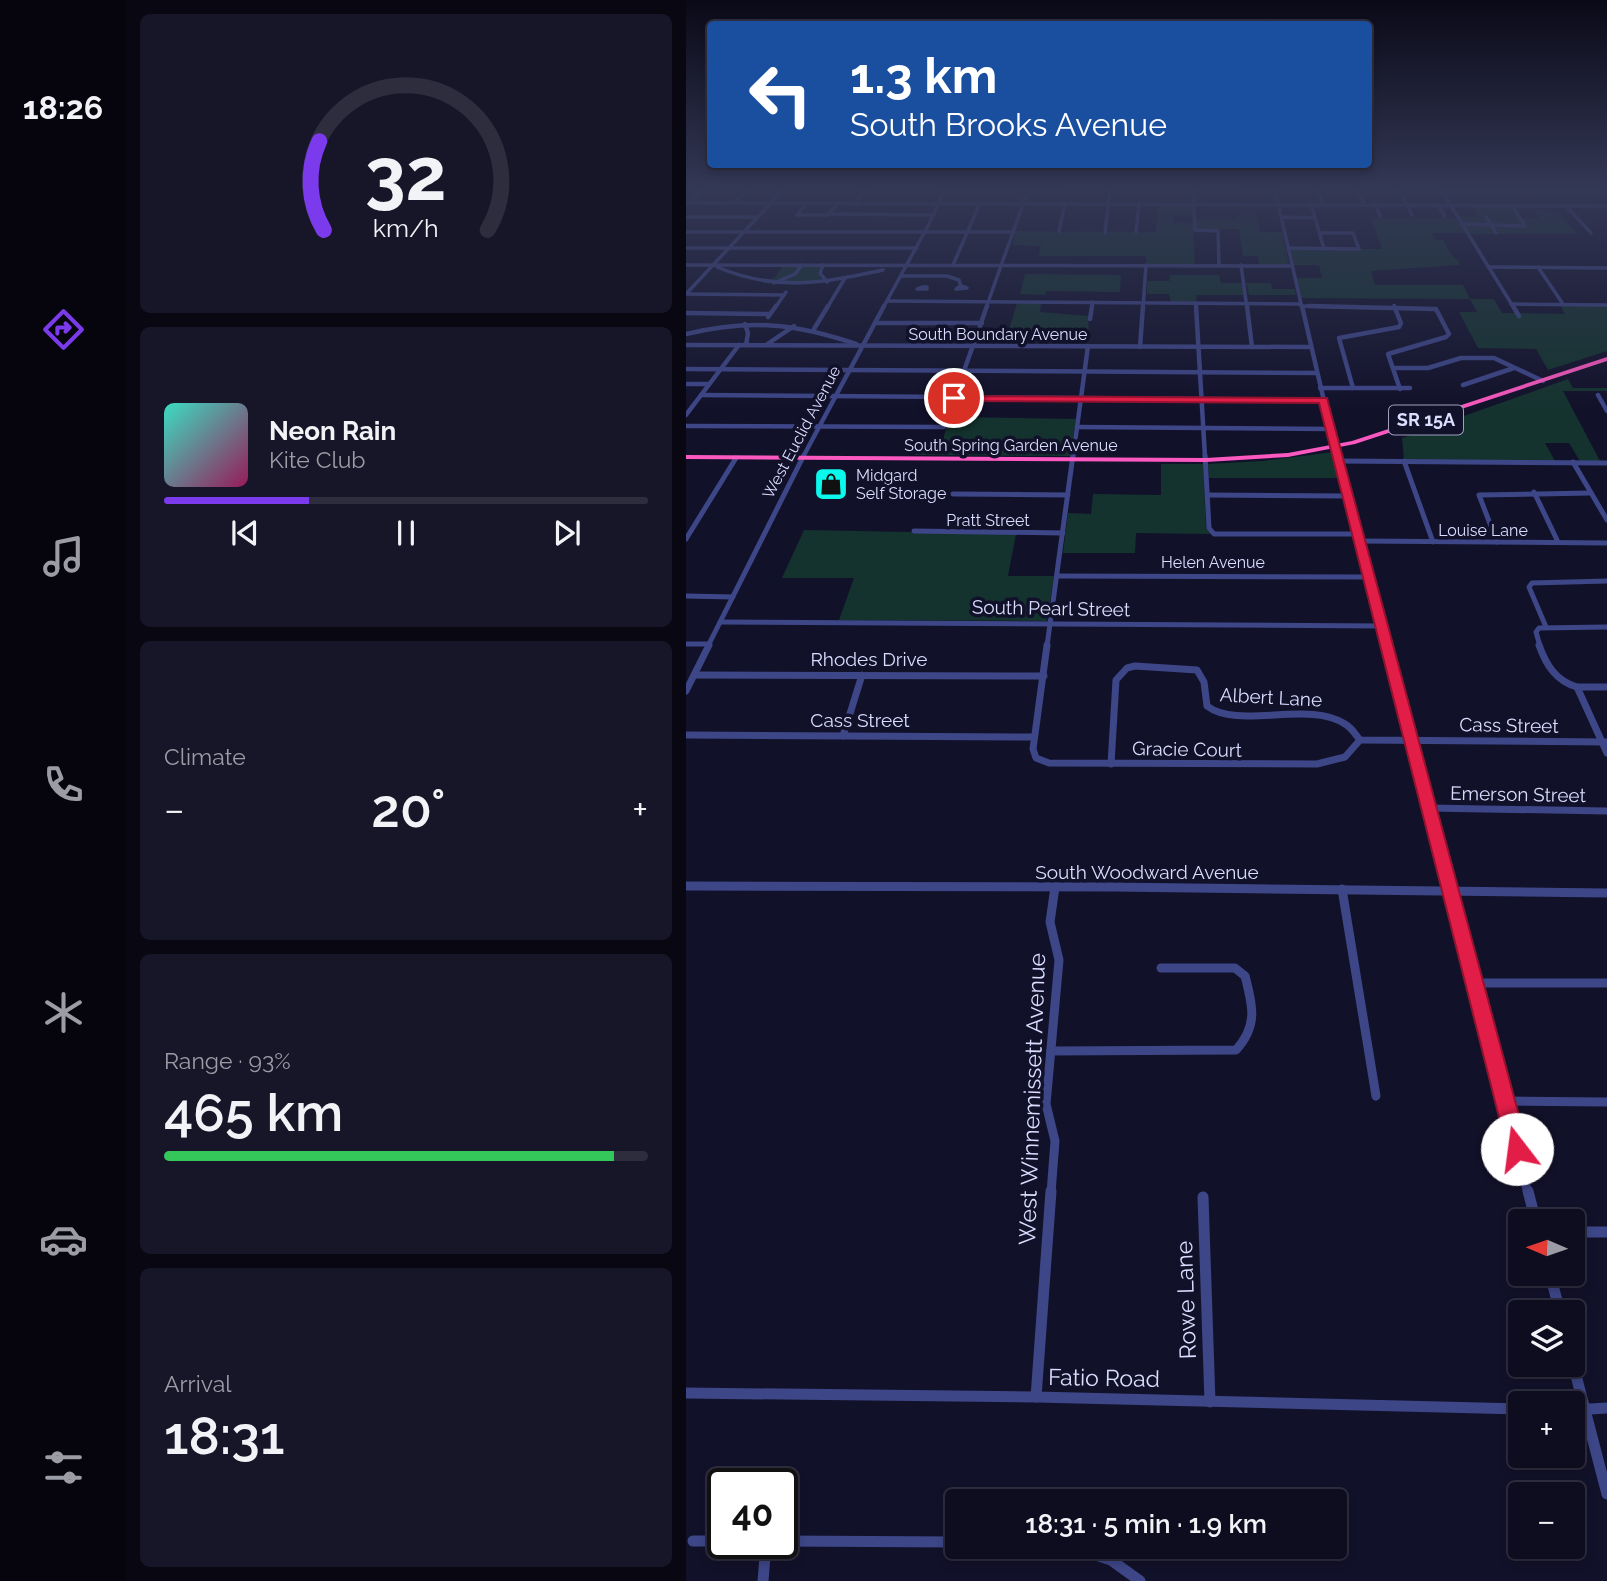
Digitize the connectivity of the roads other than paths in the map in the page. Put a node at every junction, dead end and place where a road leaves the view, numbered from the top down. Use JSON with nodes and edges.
{"nodes":[{"id":1,"x":1486,"y":264,"type":"edge"},
{"id":2,"x":686,"y":265,"type":"edge"},
{"id":3,"x":713,"y":265,"type":"junction"},
{"id":4,"x":751,"y":265,"type":"junction"},
{"id":5,"x":802,"y":265,"type":"junction"},
{"id":6,"x":823,"y":265,"type":"junction"},
{"id":7,"x":907,"y":265,"type":"junction"},
{"id":8,"x":953,"y":265,"type":"joint"},
{"id":9,"x":1003,"y":265,"type":"junction"},
{"id":10,"x":1099,"y":265,"type":"joint"},
{"id":11,"x":1146,"y":265,"type":"junction"},
{"id":12,"x":1219,"y":265,"type":"joint"},
{"id":13,"x":1241,"y":265,"type":"junction"},
{"id":14,"x":1291,"y":265,"type":"joint"},
{"id":15,"x":1488,"y":267,"type":"junction"},
{"id":16,"x":1538,"y":267,"type":"junction"},
{"id":17,"x":1607,"y":268,"type":"edge"},
{"id":18,"x":883,"y":270,"type":"dead end"},
{"id":19,"x":729,"y":273,"type":"junction"},
{"id":20,"x":901,"y":275,"type":"junction"},
{"id":21,"x":925,"y":275,"type":"junction"},
{"id":22,"x":845,"y":278,"type":"junction"},
{"id":23,"x":827,"y":282,"type":"junction"},
{"id":24,"x":686,"y":283,"type":"edge"},
{"id":25,"x":696,"y":283,"type":"junction"},
{"id":26,"x":766,"y":285,"type":"junction"},
{"id":27,"x":791,"y":286,"type":"junction"},
{"id":28,"x":961,"y":286,"type":"dead end"},
{"id":29,"x":920,"y":287,"type":"dead end"},
{"id":30,"x":686,"y":294,"type":"edge"},
{"id":31,"x":784,"y":295,"type":"junction"},
{"id":32,"x":887,"y":301,"type":"junction"},
{"id":33,"x":990,"y":302,"type":"junction"},
{"id":34,"x":1093,"y":302,"type":"junction"},
{"id":35,"x":1144,"y":303,"type":"junction"},
{"id":36,"x":1196,"y":303,"type":"junction"},
{"id":37,"x":1248,"y":304,"type":"junction"},
{"id":38,"x":1511,"y":304,"type":"junction"},
{"id":39,"x":1563,"y":304,"type":"junction"},
{"id":40,"x":1300,"y":305,"type":"junction"},
{"id":41,"x":1607,"y":305,"type":"edge"},
{"id":42,"x":1353,"y":306,"type":"junction"},
{"id":43,"x":1394,"y":306,"type":"junction"},
{"id":44,"x":686,"y":313,"type":"edge"},
{"id":45,"x":770,"y":314,"type":"junction"},
{"id":46,"x":1354,"y":314,"type":"dead end"},
{"id":47,"x":1519,"y":316,"type":"dead end"},
{"id":48,"x":1090,"y":319,"type":"dead end"},
{"id":49,"x":764,"y":323,"type":"junction"},
{"id":50,"x":875,"y":323,"type":"junction"},
{"id":51,"x":982,"y":323,"type":"junction"},
{"id":52,"x":745,"y":324,"type":"junction"},
{"id":53,"x":796,"y":325,"type":"junction"},
{"id":54,"x":814,"y":329,"type":"junction"},
{"id":55,"x":686,"y":334,"type":"edge"},
{"id":56,"x":686,"y":345,"type":"edge"},
{"id":57,"x":739,"y":345,"type":"junction"},
{"id":58,"x":746,"y":345,"type":"junction"},
{"id":59,"x":766,"y":345,"type":"junction"},
{"id":60,"x":862,"y":346,"type":"junction"},
{"id":61,"x":974,"y":346,"type":"junction"},
{"id":62,"x":1088,"y":346,"type":"junction"},
{"id":63,"x":1140,"y":346,"type":"junction"},
{"id":64,"x":1200,"y":347,"type":"junction"},
{"id":65,"x":1252,"y":347,"type":"junction"},
{"id":66,"x":1310,"y":347,"type":"junction"},
{"id":67,"x":1607,"y":359,"type":"edge"},
{"id":68,"x":1394,"y":368,"type":"junction"},
{"id":69,"x":1514,"y":368,"type":"junction"},
{"id":70,"x":686,"y":369,"type":"edge"},
{"id":71,"x":720,"y":369,"type":"junction"},
{"id":72,"x":849,"y":370,"type":"junction"},
{"id":73,"x":964,"y":371,"type":"junction"},
{"id":74,"x":1084,"y":372,"type":"junction"},
{"id":75,"x":1200,"y":372,"type":"junction"},
{"id":76,"x":1317,"y":373,"type":"junction"},
{"id":77,"x":1542,"y":381,"type":"junction"},
{"id":78,"x":686,"y":384,"type":"edge"},
{"id":79,"x":709,"y":384,"type":"junction"},
{"id":80,"x":1463,"y":385,"type":"dead end"},
{"id":81,"x":1320,"y":388,"type":"junction"},
{"id":82,"x":1353,"y":388,"type":"junction"},
{"id":83,"x":1400,"y":388,"type":"junction"},
{"id":84,"x":1409,"y":388,"type":"dead end"},
{"id":85,"x":1598,"y":395,"type":"dead end"},
{"id":86,"x":701,"y":396,"type":"junction"},
{"id":87,"x":835,"y":397,"type":"junction"},
{"id":88,"x":954,"y":398,"type":"junction"},
{"id":89,"x":1081,"y":398,"type":"junction"},
{"id":90,"x":1202,"y":400,"type":"junction"},
{"id":91,"x":1323,"y":400,"type":"junction"},
{"id":92,"x":688,"y":409,"type":"edge"},
{"id":93,"x":1607,"y":411,"type":"edge"},
{"id":94,"x":686,"y":415,"type":"edge"},
{"id":95,"x":686,"y":426,"type":"edge"},
{"id":96,"x":819,"y":427,"type":"junction"},
{"id":97,"x":1077,"y":427,"type":"junction"},
{"id":98,"x":1204,"y":428,"type":"junction"},
{"id":99,"x":1331,"y":429,"type":"junction"},
{"id":100,"x":1335,"y":447,"type":"junction"},
{"id":101,"x":686,"y":457,"type":"edge"},
{"id":102,"x":737,"y":457,"type":"junction"},
{"id":103,"x":802,"y":458,"type":"junction"},
{"id":104,"x":1073,"y":460,"type":"junction"},
{"id":105,"x":1206,"y":460,"type":"junction"},
{"id":106,"x":1338,"y":461,"type":"junction"},
{"id":107,"x":1404,"y":461,"type":"junction"},
{"id":108,"x":1573,"y":462,"type":"junction"},
{"id":109,"x":1607,"y":463,"type":"edge"},
{"id":110,"x":1534,"y":492,"type":"junction"},
{"id":111,"x":1591,"y":493,"type":"junction"},
{"id":112,"x":953,"y":494,"type":"dead end"},
{"id":113,"x":1068,"y":495,"type":"junction"},
{"id":114,"x":1208,"y":495,"type":"junction"},
{"id":115,"x":1347,"y":496,"type":"junction"},
{"id":116,"x":1607,"y":520,"type":"edge"},
{"id":117,"x":914,"y":531,"type":"dead end"},
{"id":118,"x":1063,"y":533,"type":"junction"},
{"id":119,"x":1358,"y":538,"type":"junction"},
{"id":120,"x":686,"y":539,"type":"edge"},
{"id":121,"x":1433,"y":542,"type":"junction"},
{"id":122,"x":1497,"y":542,"type":"junction"},
{"id":123,"x":1558,"y":542,"type":"junction"},
{"id":124,"x":1607,"y":542,"type":"edge"},
{"id":125,"x":1057,"y":576,"type":"junction"},
{"id":126,"x":1368,"y":577,"type":"junction"},
{"id":127,"x":1607,"y":581,"type":"edge"},
{"id":128,"x":686,"y":596,"type":"edge"},
{"id":129,"x":733,"y":597,"type":"junction"},
{"id":130,"x":720,"y":622,"type":"junction"},
{"id":131,"x":1050,"y":623,"type":"junction"},
{"id":132,"x":1382,"y":626,"type":"junction"},
{"id":133,"x":1546,"y":627,"type":"junction"},
{"id":134,"x":1607,"y":627,"type":"edge"},
{"id":135,"x":686,"y":644,"type":"edge"},
{"id":136,"x":709,"y":644,"type":"junction"},
{"id":137,"x":695,"y":674,"type":"junction"},
{"id":138,"x":862,"y":675,"type":"junction"},
{"id":139,"x":1044,"y":676,"type":"junction"},
{"id":140,"x":1577,"y":687,"type":"junction"},
{"id":141,"x":1607,"y":687,"type":"edge"},
{"id":142,"x":686,"y":691,"type":"edge"},
{"id":143,"x":686,"y":735,"type":"edge"},
{"id":144,"x":843,"y":736,"type":"junction"},
{"id":145,"x":1034,"y":737,"type":"junction"},
{"id":146,"x":1360,"y":740,"type":"junction"},
{"id":147,"x":1410,"y":740,"type":"junction"},
{"id":148,"x":1604,"y":742,"type":"edge"},
{"id":149,"x":1607,"y":754,"type":"edge"},
{"id":150,"x":1111,"y":764,"type":"junction"},
{"id":151,"x":1429,"y":808,"type":"junction"},
{"id":152,"x":1607,"y":811,"type":"edge"},
{"id":153,"x":686,"y":886,"type":"edge"},
{"id":154,"x":1055,"y":887,"type":"junction"},
{"id":155,"x":1342,"y":889,"type":"junction"},
{"id":156,"x":1450,"y":890,"type":"junction"},
{"id":157,"x":1607,"y":893,"type":"edge"},
{"id":158,"x":1161,"y":968,"type":"dead end"},
{"id":159,"x":1474,"y":983,"type":"junction"},
{"id":160,"x":1607,"y":983,"type":"edge"},
{"id":161,"x":1051,"y":1051,"type":"junction"},
{"id":162,"x":1376,"y":1096,"type":"dead end"},
{"id":163,"x":1505,"y":1101,"type":"junction"},
{"id":164,"x":1607,"y":1102,"type":"edge"},
{"id":165,"x":1203,"y":1197,"type":"dead end"},
{"id":166,"x":1533,"y":1209,"type":"edge"},
{"id":167,"x":1586,"y":1232,"type":"edge"},
{"id":168,"x":1607,"y":1232,"type":"edge"},
{"id":169,"x":686,"y":1393,"type":"edge"},
{"id":170,"x":1036,"y":1398,"type":"junction"},
{"id":171,"x":1210,"y":1402,"type":"junction"},
{"id":172,"x":1607,"y":1408,"type":"edge"},
{"id":173,"x":1508,"y":1409,"type":"edge"},
{"id":174,"x":1585,"y":1410,"type":"edge"},
{"id":175,"x":1585,"y":1428,"type":"edge"},
{"id":176,"x":1607,"y":1494,"type":"edge"},
{"id":177,"x":694,"y":1541,"type":"dead end"},
{"id":178,"x":707,"y":1541,"type":"edge"},
{"id":179,"x":798,"y":1541,"type":"edge"},
{"id":180,"x":945,"y":1542,"type":"edge"},
{"id":181,"x":765,"y":1559,"type":"edge"},
{"id":182,"x":1108,"y":1559,"type":"edge"},
{"id":183,"x":763,"y":1581,"type":"edge"},
{"id":184,"x":1140,"y":1581,"type":"edge"}],
"edges":[{"from":1,"to":15,"type":"street"},
{"from":2,"to":3,"type":"street"},
{"from":3,"to":4,"type":"street"},
{"from":3,"to":19,"type":"street"},
{"from":3,"to":25,"type":"street"},
{"from":4,"to":5,"type":"street"},
{"from":4,"to":19,"type":"street"},
{"from":5,"to":6,"type":"street"},
{"from":5,"to":26,"type":"street"},
{"from":6,"to":7,"type":"street"},
{"from":6,"to":23,"type":"street"},
{"from":7,"to":8,"type":"street"},
{"from":7,"to":20,"type":"street","name":"West Euclid Avenue"},
{"from":8,"to":9,"type":"street"},
{"from":9,"to":10,"type":"street"},
{"from":9,"to":33,"type":"street"},
{"from":10,"to":11,"type":"street"},
{"from":11,"to":12,"type":"street"},
{"from":11,"to":35,"type":"street"},
{"from":12,"to":13,"type":"street"},
{"from":13,"to":14,"type":"street"},
{"from":13,"to":37,"type":"street"},
{"from":14,"to":40,"type":"street"},
{"from":15,"to":16,"type":"street"},
{"from":15,"to":38,"type":"street"},
{"from":16,"to":17,"type":"street"},
{"from":16,"to":39,"type":"street"},
{"from":18,"to":22,"type":"street"},
{"from":19,"to":26,"type":"street"},
{"from":20,"to":21,"type":"street"},
{"from":20,"to":32,"type":"street","name":"West Euclid Avenue"},
{"from":21,"to":28,"type":"street"},
{"from":21,"to":29,"type":"street"},
{"from":22,"to":23,"type":"street"},
{"from":22,"to":54,"type":"street"},
{"from":23,"to":27,"type":"street"},
{"from":24,"to":25,"type":"street"},
{"from":25,"to":30,"type":"street"},
{"from":26,"to":27,"type":"street"},
{"from":27,"to":31,"type":"street"},
{"from":30,"to":31,"type":"street"},
{"from":31,"to":45,"type":"street"},
{"from":32,"to":33,"type":"street"},
{"from":32,"to":50,"type":"street","name":"West Euclid Avenue"},
{"from":33,"to":34,"type":"street"},
{"from":33,"to":51,"type":"street"},
{"from":34,"to":35,"type":"street"},
{"from":34,"to":48,"type":"street"},
{"from":35,"to":36,"type":"street"},
{"from":35,"to":63,"type":"street"},
{"from":36,"to":37,"type":"street"},
{"from":36,"to":64,"type":"street"},
{"from":37,"to":40,"type":"street"},
{"from":37,"to":65,"type":"street"},
{"from":38,"to":39,"type":"street"},
{"from":38,"to":47,"type":"street"},
{"from":39,"to":41,"type":"street"},
{"from":40,"to":42,"type":"street"},
{"from":40,"to":66,"type":"street"},
{"from":42,"to":43,"type":"street"},
{"from":42,"to":46,"type":"street"},
{"from":43,"to":68,"type":"street"},
{"from":43,"to":82,"type":"street"},
{"from":44,"to":45,"type":"street"},
{"from":45,"to":49,"type":"street"},
{"from":49,"to":52,"type":"street"},
{"from":49,"to":53,"type":"street"},
{"from":50,"to":51,"type":"street"},
{"from":50,"to":60,"type":"street","name":"West Euclid Avenue"},
{"from":51,"to":61,"type":"street"},
{"from":52,"to":55,"type":"street"},
{"from":52,"to":58,"type":"street"},
{"from":53,"to":54,"type":"street"},
{"from":53,"to":59,"type":"street"},
{"from":54,"to":60,"type":"street"},
{"from":56,"to":57,"type":"street","name":"South Boundary Avenue"},
{"from":57,"to":58,"type":"street","name":"South Boundary Avenue"},
{"from":57,"to":71,"type":"street"},
{"from":58,"to":59,"type":"street","name":"South Boundary Avenue"},
{"from":59,"to":60,"type":"street","name":"South Boundary Avenue"},
{"from":60,"to":61,"type":"street","name":"South Boundary Avenue"},
{"from":60,"to":72,"type":"street","name":"West Euclid Avenue"},
{"from":61,"to":62,"type":"street","name":"South Boundary Avenue"},
{"from":61,"to":73,"type":"street"},
{"from":62,"to":63,"type":"street","name":"South Boundary Avenue"},
{"from":62,"to":74,"type":"street"},
{"from":63,"to":64,"type":"street","name":"South Boundary Avenue"},
{"from":64,"to":65,"type":"street","name":"South Boundary Avenue"},
{"from":64,"to":75,"type":"street"},
{"from":65,"to":66,"type":"street","name":"South Boundary Avenue"},
{"from":66,"to":76,"type":"street"},
{"from":67,"to":77,"type":"highway","number":"SR 15A"},
{"from":68,"to":69,"type":"street"},
{"from":68,"to":83,"type":"street"},
{"from":69,"to":77,"type":"street"},
{"from":69,"to":80,"type":"street"},
{"from":70,"to":71,"type":"street"},
{"from":71,"to":72,"type":"street"},
{"from":71,"to":79,"type":"street"},
{"from":72,"to":73,"type":"street"},
{"from":72,"to":87,"type":"street","name":"West Euclid Avenue"},
{"from":73,"to":74,"type":"street"},
{"from":73,"to":88,"type":"street"},
{"from":74,"to":75,"type":"street"},
{"from":74,"to":89,"type":"street"},
{"from":75,"to":76,"type":"street"},
{"from":75,"to":90,"type":"street"},
{"from":76,"to":81,"type":"street"},
{"from":77,"to":100,"type":"highway","number":"SR 15A"},
{"from":78,"to":79,"type":"street"},
{"from":79,"to":86,"type":"street"},
{"from":81,"to":82,"type":"street"},
{"from":81,"to":91,"type":"street"},
{"from":82,"to":83,"type":"street"},
{"from":83,"to":84,"type":"street"},
{"from":85,"to":93,"type":"street"},
{"from":86,"to":87,"type":"street"},
{"from":86,"to":92,"type":"street"},
{"from":87,"to":88,"type":"street"},
{"from":87,"to":96,"type":"street","name":"West Euclid Avenue"},
{"from":88,"to":89,"type":"street"},
{"from":88,"to":96,"type":"street"},
{"from":89,"to":90,"type":"street"},
{"from":89,"to":97,"type":"street"},
{"from":90,"to":91,"type":"street"},
{"from":90,"to":98,"type":"street"},
{"from":91,"to":99,"type":"street"},
{"from":92,"to":94,"type":"street"},
{"from":95,"to":96,"type":"street"},
{"from":96,"to":103,"type":"street","name":"West Euclid Avenue"},
{"from":97,"to":98,"type":"street"},
{"from":97,"to":104,"type":"street"},
{"from":98,"to":99,"type":"street"},
{"from":98,"to":105,"type":"street"},
{"from":99,"to":100,"type":"street"},
{"from":100,"to":105,"type":"highway","name":"South Spring Garden Avenue","number":"SR 15A"},
{"from":100,"to":106,"type":"street"},
{"from":101,"to":102,"type":"highway","name":"South Spring Garden Avenue","number":"SR 15A"},
{"from":102,"to":103,"type":"highway","name":"South Spring Garden Avenue","number":"SR 15A"},
{"from":102,"to":120,"type":"street"},
{"from":103,"to":104,"type":"highway","name":"South Spring Garden Avenue","number":"SR 15A"},
{"from":103,"to":129,"type":"street","name":"West Euclid Avenue"},
{"from":104,"to":105,"type":"highway","name":"South Spring Garden Avenue","number":"SR 15A"},
{"from":104,"to":113,"type":"street"},
{"from":105,"to":114,"type":"street"},
{"from":106,"to":107,"type":"street"},
{"from":106,"to":115,"type":"street"},
{"from":107,"to":108,"type":"street"},
{"from":107,"to":121,"type":"street"},
{"from":108,"to":109,"type":"street"},
{"from":108,"to":111,"type":"street"},
{"from":110,"to":111,"type":"street"},
{"from":110,"to":122,"type":"street"},
{"from":110,"to":123,"type":"street"},
{"from":111,"to":116,"type":"street"},
{"from":112,"to":113,"type":"street"},
{"from":113,"to":118,"type":"street"},
{"from":114,"to":115,"type":"street"},
{"from":114,"to":119,"type":"street"},
{"from":115,"to":119,"type":"street"},
{"from":117,"to":118,"type":"street","name":"Pratt Street"},
{"from":118,"to":125,"type":"street"},
{"from":119,"to":121,"type":"street","name":"Louise Lane"},
{"from":119,"to":126,"type":"street"},
{"from":121,"to":122,"type":"street","name":"Louise Lane"},
{"from":122,"to":123,"type":"street","name":"Louise Lane"},
{"from":123,"to":124,"type":"street","name":"Louise Lane"},
{"from":125,"to":126,"type":"street","name":"Helen Avenue"},
{"from":125,"to":131,"type":"street"},
{"from":126,"to":132,"type":"street"},
{"from":127,"to":133,"type":"street"},
{"from":128,"to":129,"type":"street"},
{"from":129,"to":130,"type":"street","name":"West Euclid Avenue"},
{"from":130,"to":131,"type":"street","name":"South Pearl Street"},
{"from":130,"to":136,"type":"street","name":"West Euclid Avenue"},
{"from":131,"to":132,"type":"street","name":"South Pearl Street"},
{"from":131,"to":139,"type":"street"},
{"from":132,"to":147,"type":"street"},
{"from":133,"to":134,"type":"street"},
{"from":133,"to":140,"type":"street"},
{"from":135,"to":136,"type":"street"},
{"from":136,"to":137,"type":"street","name":"West Euclid Avenue"},
{"from":137,"to":138,"type":"street","name":"Rhodes Drive"},
{"from":137,"to":142,"type":"street","name":"West Euclid Avenue"},
{"from":138,"to":139,"type":"street","name":"Rhodes Drive"},
{"from":138,"to":144,"type":"street"},
{"from":139,"to":145,"type":"street"},
{"from":140,"to":141,"type":"street"},
{"from":140,"to":148,"type":"street"},
{"from":143,"to":144,"type":"street","name":"Cass Street"},
{"from":144,"to":145,"type":"street","name":"Cass Street"},
{"from":145,"to":150,"type":"street","name":"Gracie Court"},
{"from":146,"to":147,"type":"street"},
{"from":146,"to":150,"type":"street","name":"Gracie Court"},
{"from":146,"to":150,"type":"street","name":"Albert Lane"},
{"from":147,"to":148,"type":"street","name":"Cass Street"},
{"from":147,"to":151,"type":"street"},
{"from":148,"to":149,"type":"street"},
{"from":151,"to":152,"type":"street","name":"Emerson Street"},
{"from":151,"to":156,"type":"street"},
{"from":153,"to":154,"type":"street","name":"South Woodward Avenue"},
{"from":154,"to":155,"type":"street","name":"South Woodward Avenue"},
{"from":154,"to":161,"type":"street","name":"West Winnemissett Avenue"},
{"from":155,"to":156,"type":"street","name":"South Woodward Avenue"},
{"from":155,"to":162,"type":"street"},
{"from":156,"to":157,"type":"street","name":"South Woodward Avenue"},
{"from":156,"to":159,"type":"street"},
{"from":158,"to":161,"type":"street"},
{"from":159,"to":160,"type":"street"},
{"from":159,"to":163,"type":"street"},
{"from":161,"to":170,"type":"street","name":"West Winnemissett Avenue"},
{"from":163,"to":164,"type":"street"},
{"from":163,"to":166,"type":"street"},
{"from":165,"to":171,"type":"street","name":"Rowe Lane"},
{"from":167,"to":168,"type":"street"},
{"from":169,"to":170,"type":"street","name":"Fatio Road"},
{"from":170,"to":171,"type":"street","name":"Fatio Road"},
{"from":171,"to":173,"type":"street","name":"Fatio Road"},
{"from":172,"to":174,"type":"street"},
{"from":175,"to":176,"type":"street"},
{"from":177,"to":178,"type":"street"},
{"from":179,"to":180,"type":"street"},
{"from":181,"to":183,"type":"street"},
{"from":182,"to":184,"type":"street"}]}
